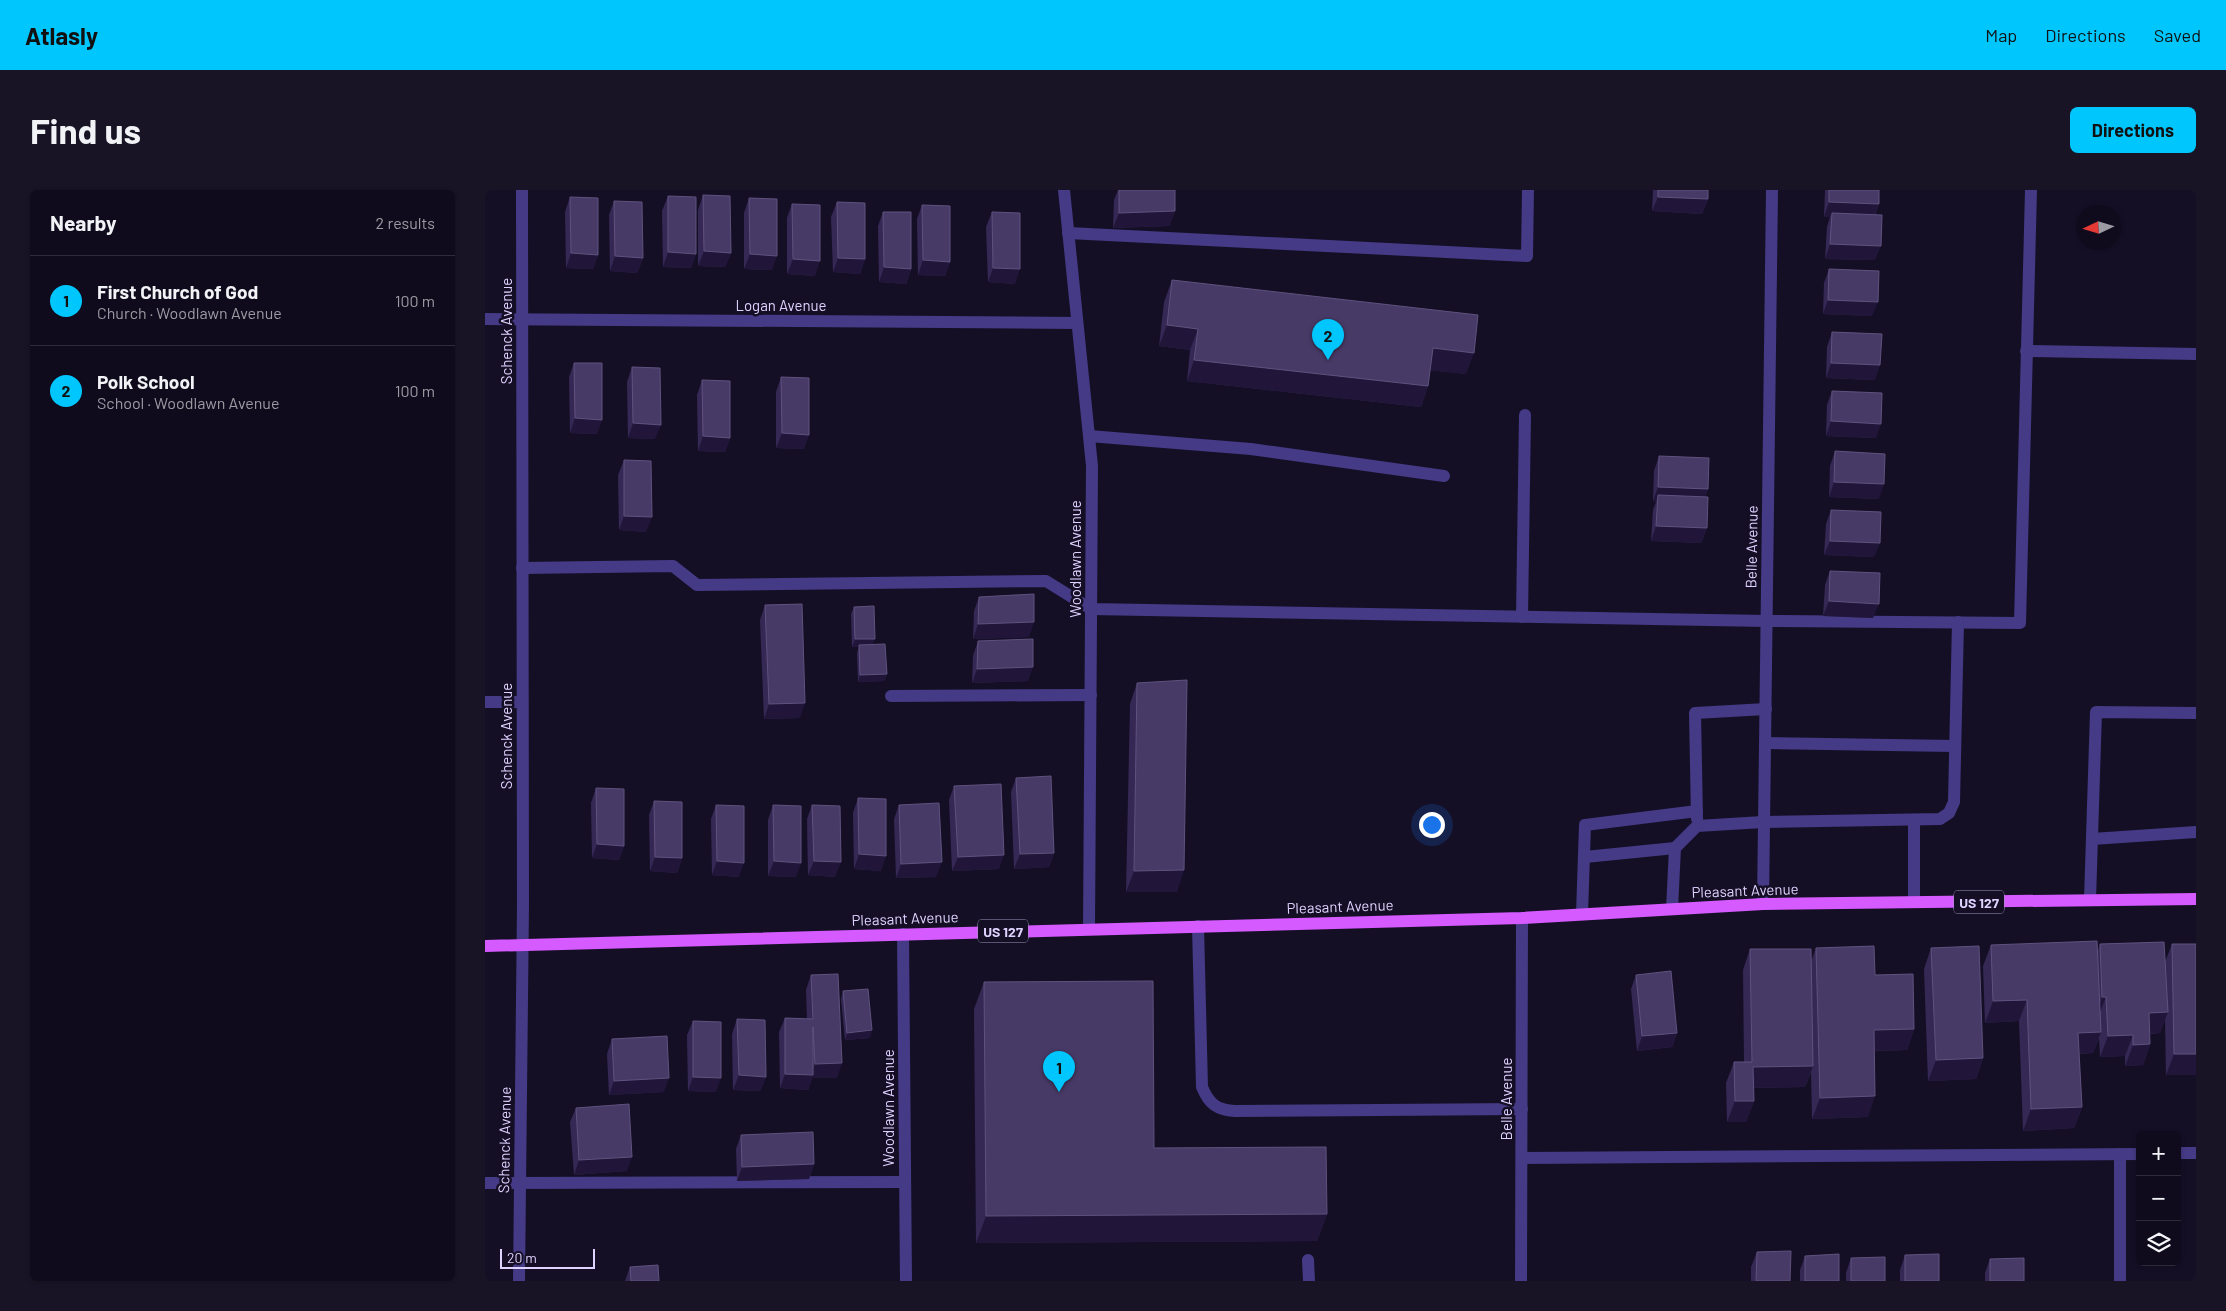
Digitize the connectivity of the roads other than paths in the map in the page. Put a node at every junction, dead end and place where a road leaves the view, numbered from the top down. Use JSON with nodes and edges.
{"nodes":[{"id":1,"x":522,"y":190,"type":"edge"},
{"id":2,"x":1064,"y":190,"type":"edge"},
{"id":3,"x":1528,"y":190,"type":"edge"},
{"id":4,"x":1772,"y":190,"type":"edge"},
{"id":5,"x":2031,"y":190,"type":"edge"},
{"id":6,"x":1068,"y":234,"type":"junction"},
{"id":7,"x":485,"y":319,"type":"edge"},
{"id":8,"x":522,"y":319,"type":"junction"},
{"id":9,"x":1077,"y":323,"type":"junction"},
{"id":10,"x":2026,"y":351,"type":"junction"},
{"id":11,"x":2196,"y":354,"type":"edge"},
{"id":12,"x":1525,"y":415,"type":"dead end"},
{"id":13,"x":1089,"y":436,"type":"junction"},
{"id":14,"x":1444,"y":476,"type":"dead end"},
{"id":15,"x":522,"y":568,"type":"junction"},
{"id":16,"x":1091,"y":609,"type":"junction"},
{"id":17,"x":1522,"y":616,"type":"junction"},
{"id":18,"x":1767,"y":621,"type":"junction"},
{"id":19,"x":1958,"y":622,"type":"junction"},
{"id":20,"x":1091,"y":695,"type":"junction"},
{"id":21,"x":891,"y":696,"type":"dead end"},
{"id":22,"x":485,"y":702,"type":"edge"},
{"id":23,"x":522,"y":702,"type":"junction"},
{"id":24,"x":1765,"y":709,"type":"junction"},
{"id":25,"x":2196,"y":713,"type":"edge"},
{"id":26,"x":1765,"y":743,"type":"junction"},
{"id":27,"x":1955,"y":746,"type":"junction"},
{"id":28,"x":1697,"y":811,"type":"junction"},
{"id":29,"x":1914,"y":821,"type":"junction"},
{"id":30,"x":1763,"y":822,"type":"junction"},
{"id":31,"x":1697,"y":826,"type":"junction"},
{"id":32,"x":2196,"y":832,"type":"edge"},
{"id":33,"x":2092,"y":839,"type":"junction"},
{"id":34,"x":1675,"y":848,"type":"junction"},
{"id":35,"x":1585,"y":857,"type":"junction"},
{"id":36,"x":2196,"y":899,"type":"edge"},
{"id":37,"x":2090,"y":900,"type":"junction"},
{"id":38,"x":1914,"y":902,"type":"junction"},
{"id":39,"x":1763,"y":904,"type":"junction"},
{"id":40,"x":1672,"y":909,"type":"junction"},
{"id":41,"x":1583,"y":914,"type":"junction"},
{"id":42,"x":1522,"y":918,"type":"junction"},
{"id":43,"x":1198,"y":926,"type":"junction"},
{"id":44,"x":1089,"y":929,"type":"junction"},
{"id":45,"x":903,"y":934,"type":"junction"},
{"id":46,"x":485,"y":946,"type":"edge"},
{"id":47,"x":522,"y":946,"type":"junction"},
{"id":48,"x":1522,"y":1109,"type":"junction"},
{"id":49,"x":2181,"y":1153,"type":"edge"},
{"id":50,"x":2196,"y":1153,"type":"edge"},
{"id":51,"x":2120,"y":1154,"type":"junction"},
{"id":52,"x":2136,"y":1154,"type":"edge"},
{"id":53,"x":1522,"y":1158,"type":"junction"},
{"id":54,"x":520,"y":1182,"type":"junction"},
{"id":55,"x":905,"y":1182,"type":"junction"},
{"id":56,"x":485,"y":1183,"type":"edge"},
{"id":57,"x":1308,"y":1260,"type":"dead end"},
{"id":58,"x":519,"y":1281,"type":"edge"},
{"id":59,"x":906,"y":1281,"type":"edge"},
{"id":60,"x":1309,"y":1281,"type":"edge"},
{"id":61,"x":1521,"y":1281,"type":"edge"},
{"id":62,"x":2120,"y":1281,"type":"edge"}],
"edges":[{"from":1,"to":8,"type":"street","name":"Schenck Avenue"},
{"from":2,"to":6,"type":"street","name":"Woodlawn Avenue"},
{"from":3,"to":6,"type":"street"},
{"from":4,"to":18,"type":"street","name":"Belle Avenue"},
{"from":5,"to":10,"type":"street"},
{"from":6,"to":9,"type":"street","name":"Woodlawn Avenue"},
{"from":7,"to":8,"type":"street","name":"Logan Avenue"},
{"from":8,"to":9,"type":"street","name":"Logan Avenue"},
{"from":8,"to":15,"type":"street","name":"Schenck Avenue"},
{"from":9,"to":13,"type":"street","name":"Woodlawn Avenue"},
{"from":10,"to":11,"type":"street"},
{"from":10,"to":19,"type":"street"},
{"from":12,"to":17,"type":"street"},
{"from":13,"to":14,"type":"street"},
{"from":13,"to":16,"type":"street","name":"Woodlawn Avenue"},
{"from":15,"to":16,"type":"street"},
{"from":15,"to":23,"type":"street","name":"Schenck Avenue"},
{"from":16,"to":17,"type":"street"},
{"from":16,"to":20,"type":"street","name":"Woodlawn Avenue"},
{"from":17,"to":18,"type":"street"},
{"from":18,"to":19,"type":"street"},
{"from":18,"to":24,"type":"street","name":"Belle Avenue"},
{"from":19,"to":27,"type":"street"},
{"from":20,"to":21,"type":"street"},
{"from":20,"to":44,"type":"street","name":"Woodlawn Avenue"},
{"from":22,"to":23,"type":"street"},
{"from":23,"to":47,"type":"street","name":"Schenck Avenue"},
{"from":24,"to":26,"type":"street","name":"Belle Avenue"},
{"from":24,"to":28,"type":"street"},
{"from":25,"to":33,"type":"street"},
{"from":26,"to":27,"type":"street"},
{"from":26,"to":30,"type":"street","name":"Belle Avenue"},
{"from":27,"to":29,"type":"street"},
{"from":28,"to":31,"type":"street"},
{"from":28,"to":35,"type":"street"},
{"from":29,"to":30,"type":"street"},
{"from":29,"to":38,"type":"street"},
{"from":30,"to":31,"type":"street"},
{"from":30,"to":39,"type":"street","name":"Belle Avenue"},
{"from":31,"to":34,"type":"street"},
{"from":32,"to":33,"type":"street"},
{"from":33,"to":37,"type":"street"},
{"from":34,"to":35,"type":"street"},
{"from":34,"to":40,"type":"street"},
{"from":35,"to":41,"type":"street"},
{"from":36,"to":37,"type":"main road","name":"Pleasant Avenue","number":"US 127"},
{"from":37,"to":38,"type":"main road","name":"Pleasant Avenue","number":"US 127"},
{"from":38,"to":39,"type":"main road","name":"Pleasant Avenue","number":"US 127"},
{"from":39,"to":40,"type":"main road","name":"Pleasant Avenue","number":"US 127"},
{"from":40,"to":41,"type":"main road","name":"Pleasant Avenue","number":"US 127"},
{"from":41,"to":42,"type":"main road","name":"Pleasant Avenue","number":"US 127"},
{"from":42,"to":43,"type":"main road","name":"Pleasant Avenue","number":"US 127"},
{"from":42,"to":48,"type":"street","name":"Belle Avenue"},
{"from":43,"to":44,"type":"main road","name":"Pleasant Avenue","number":"US 127"},
{"from":43,"to":48,"type":"street"},
{"from":44,"to":45,"type":"main road","name":"Pleasant Avenue","number":"US 127"},
{"from":45,"to":47,"type":"main road","name":"Pleasant Avenue","number":"US 127"},
{"from":45,"to":55,"type":"street","name":"Woodlawn Avenue"},
{"from":46,"to":47,"type":"main road","name":"Pleasant Avenue","number":"US 127"},
{"from":47,"to":54,"type":"street","name":"Schenck Avenue"},
{"from":48,"to":53,"type":"street","name":"Belle Avenue"},
{"from":49,"to":50,"type":"street"},
{"from":51,"to":52,"type":"street"},
{"from":51,"to":53,"type":"street"},
{"from":51,"to":62,"type":"street"},
{"from":53,"to":61,"type":"street","name":"Belle Avenue"},
{"from":54,"to":55,"type":"street"},
{"from":54,"to":56,"type":"street"},
{"from":54,"to":58,"type":"street","name":"Schenck Avenue"},
{"from":55,"to":59,"type":"street","name":"Woodlawn Avenue"},
{"from":57,"to":60,"type":"street"}]}
